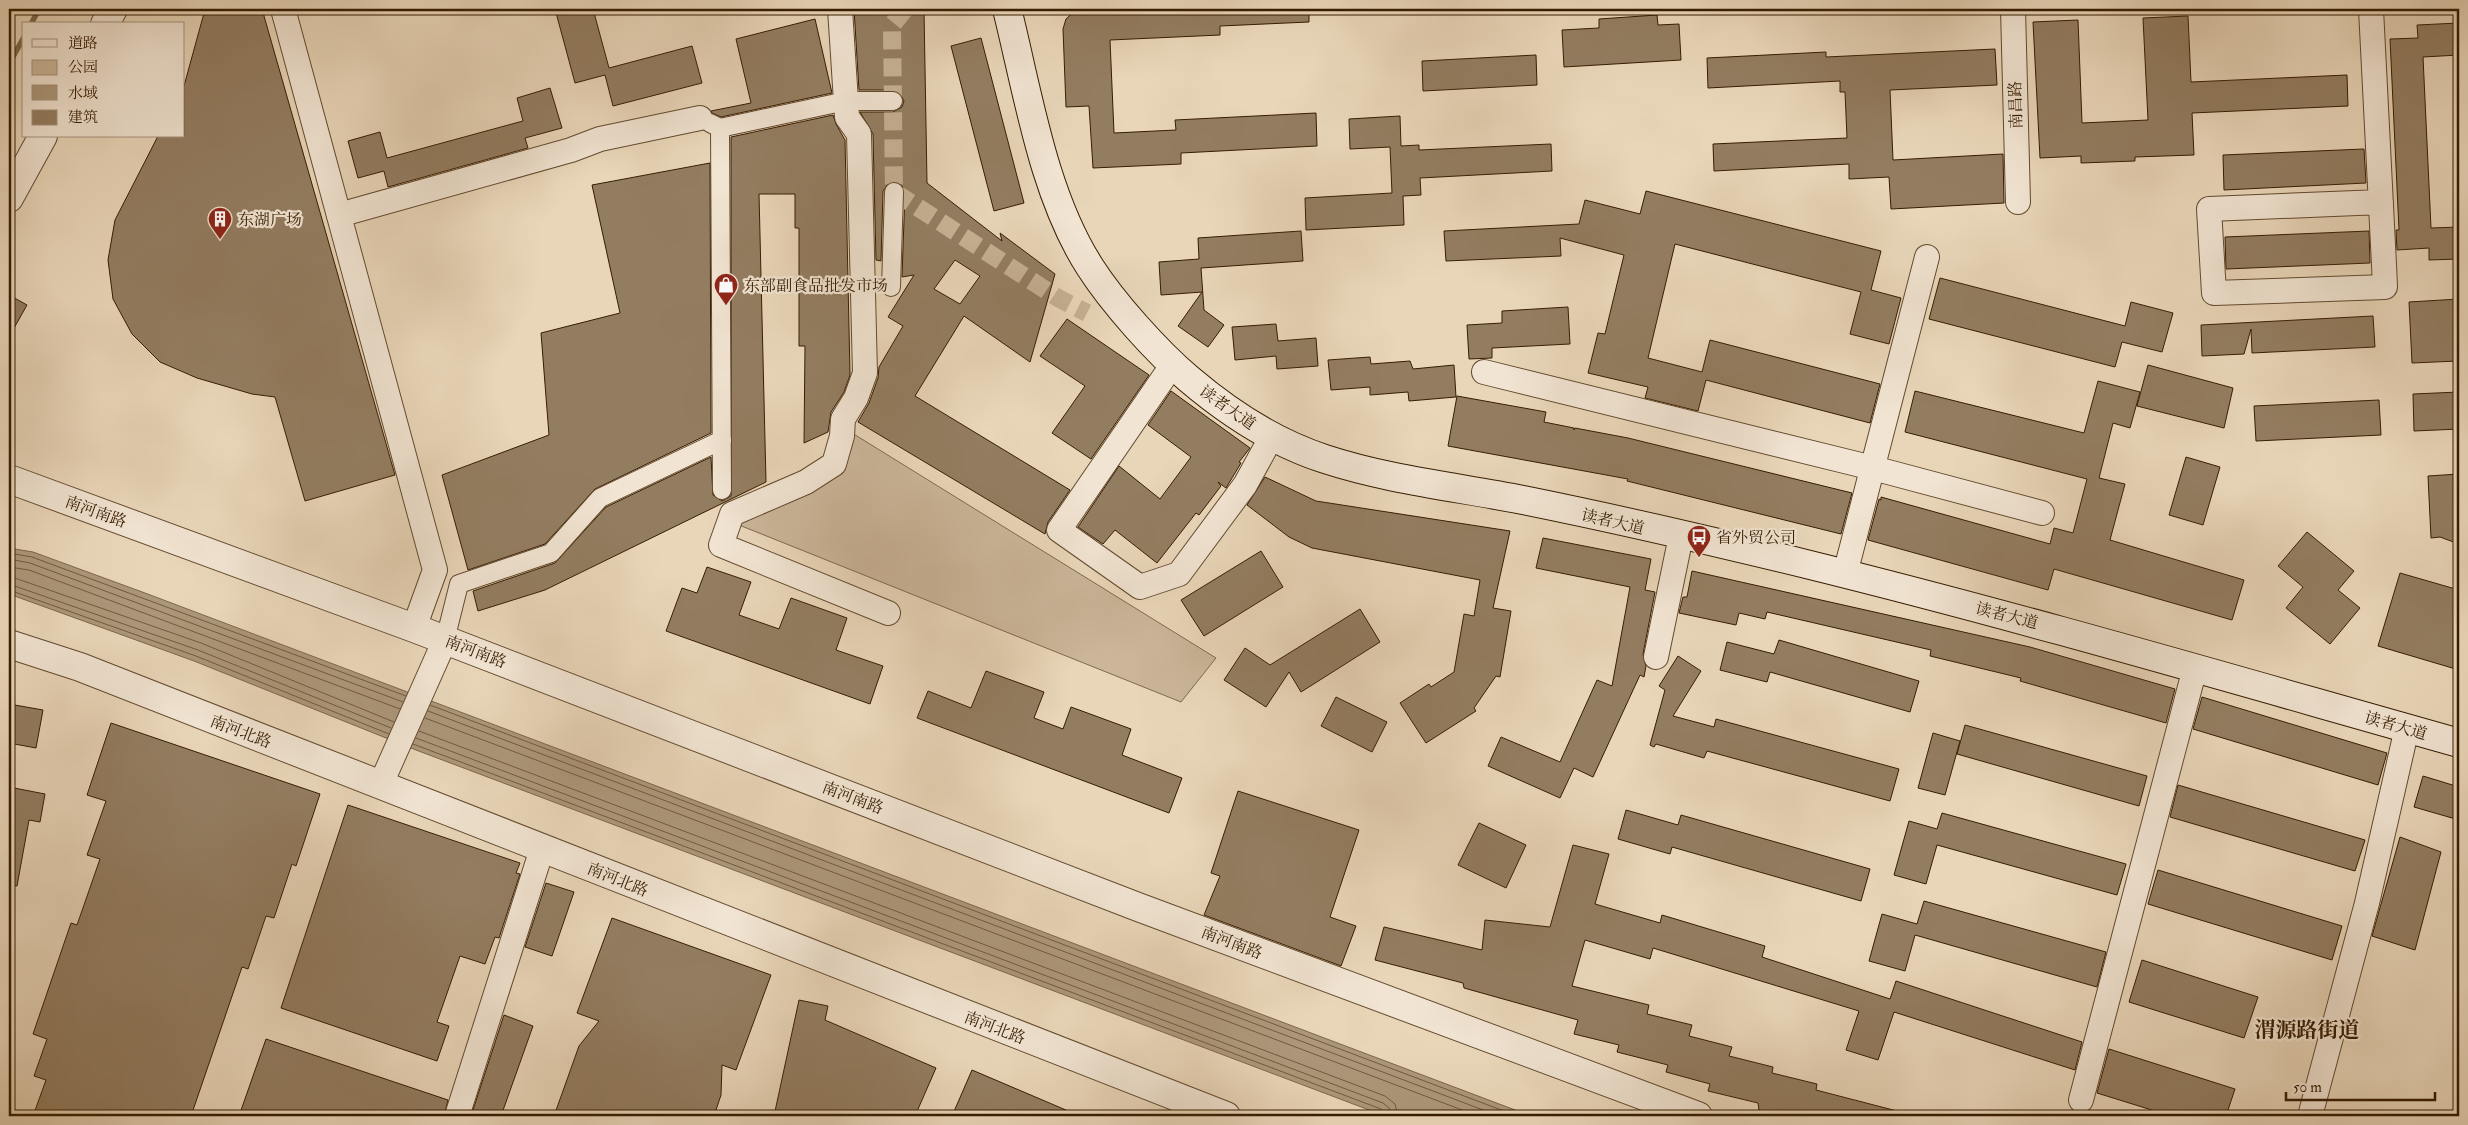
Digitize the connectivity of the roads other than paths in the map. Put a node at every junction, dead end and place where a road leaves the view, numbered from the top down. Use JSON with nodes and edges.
{"nodes":[{"id":1,"x":113,"y":9,"type":"edge"},
{"id":2,"x":284,"y":9,"type":"edge"},
{"id":3,"x":840,"y":9,"type":"edge"},
{"id":4,"x":1007,"y":9,"type":"edge"},
{"id":5,"x":2013,"y":9,"type":"edge"},
{"id":6,"x":2371,"y":9,"type":"edge"},
{"id":7,"x":106,"y":22,"type":"edge"},
{"id":8,"x":846,"y":101,"type":"junction"},
{"id":9,"x":893,"y":101,"type":"dead end"},
{"id":10,"x":710,"y":123,"type":"junction"},
{"id":11,"x":42,"y":138,"type":"edge"},
{"id":12,"x":894,"y":192,"type":"dead end"},
{"id":13,"x":9,"y":198,"type":"edge"},
{"id":14,"x":2018,"y":202,"type":"dead end"},
{"id":15,"x":2381,"y":202,"type":"junction"},
{"id":16,"x":339,"y":215,"type":"junction"},
{"id":17,"x":1927,"y":257,"type":"dead end"},
{"id":18,"x":891,"y":287,"type":"dead end"},
{"id":19,"x":1173,"y":364,"type":"junction"},
{"id":20,"x":1484,"y":372,"type":"dead end"},
{"id":21,"x":1272,"y":436,"type":"junction"},
{"id":22,"x":722,"y":440,"type":"junction"},
{"id":23,"x":1873,"y":468,"type":"junction"},
{"id":24,"x":9,"y":479,"type":"edge"},
{"id":25,"x":722,"y":490,"type":"dead end"},
{"id":26,"x":2042,"y":513,"type":"dead end"},
{"id":27,"x":1681,"y":536,"type":"junction"},
{"id":28,"x":1846,"y":574,"type":"junction"},
{"id":29,"x":888,"y":613,"type":"dead end"},
{"id":30,"x":414,"y":628,"type":"junction"},
{"id":31,"x":445,"y":640,"type":"junction"},
{"id":32,"x":9,"y":644,"type":"edge"},
{"id":33,"x":1656,"y":657,"type":"dead end"},
{"id":34,"x":2195,"y":668,"type":"junction"},
{"id":35,"x":2408,"y":728,"type":"junction"},
{"id":36,"x":2459,"y":743,"type":"edge"},
{"id":37,"x":380,"y":786,"type":"junction"},
{"id":38,"x":542,"y":849,"type":"junction"},
{"id":39,"x":2081,"y":1100,"type":"dead end"},
{"id":40,"x":457,"y":1116,"type":"edge"},
{"id":41,"x":1226,"y":1116,"type":"edge"},
{"id":42,"x":1698,"y":1116,"type":"edge"},
{"id":43,"x":2310,"y":1116,"type":"edge"}],
"edges":[{"from":1,"to":7,"type":"street"},
{"from":2,"to":16,"type":"street"},
{"from":3,"to":8,"type":"street"},
{"from":4,"to":19,"type":"street","name":"读者大道"},
{"from":5,"to":14,"type":"street","name":"南昌路"},
{"from":6,"to":15,"type":"street"},
{"from":8,"to":9,"type":"street"},
{"from":8,"to":10,"type":"street"},
{"from":8,"to":29,"type":"street"},
{"from":10,"to":16,"type":"street"},
{"from":10,"to":22,"type":"street"},
{"from":11,"to":13,"type":"street"},
{"from":12,"to":18,"type":"street"},
{"from":15,"to":15,"type":"street"},
{"from":16,"to":30,"type":"street"},
{"from":17,"to":23,"type":"street"},
{"from":19,"to":21,"type":"street","name":"读者大道"},
{"from":19,"to":21,"type":"street"},
{"from":20,"to":23,"type":"street"},
{"from":21,"to":27,"type":"street","name":"读者大道"},
{"from":22,"to":25,"type":"street"},
{"from":22,"to":31,"type":"street"},
{"from":23,"to":26,"type":"street"},
{"from":23,"to":28,"type":"street"},
{"from":24,"to":30,"type":"street","name":"南河南路"},
{"from":27,"to":28,"type":"street","name":"读者大道"},
{"from":27,"to":33,"type":"street"},
{"from":28,"to":34,"type":"street","name":"读者大道"},
{"from":30,"to":31,"type":"street","name":"南河南路"},
{"from":31,"to":37,"type":"street"},
{"from":31,"to":42,"type":"street","name":"南河南路"},
{"from":32,"to":37,"type":"street","name":"南河北路"},
{"from":34,"to":35,"type":"street","name":"读者大道"},
{"from":34,"to":39,"type":"street"},
{"from":35,"to":36,"type":"street","name":"读者大道"},
{"from":35,"to":43,"type":"street"},
{"from":37,"to":38,"type":"street","name":"南河北路"},
{"from":38,"to":40,"type":"street"},
{"from":38,"to":41,"type":"street","name":"南河北路"}]}
